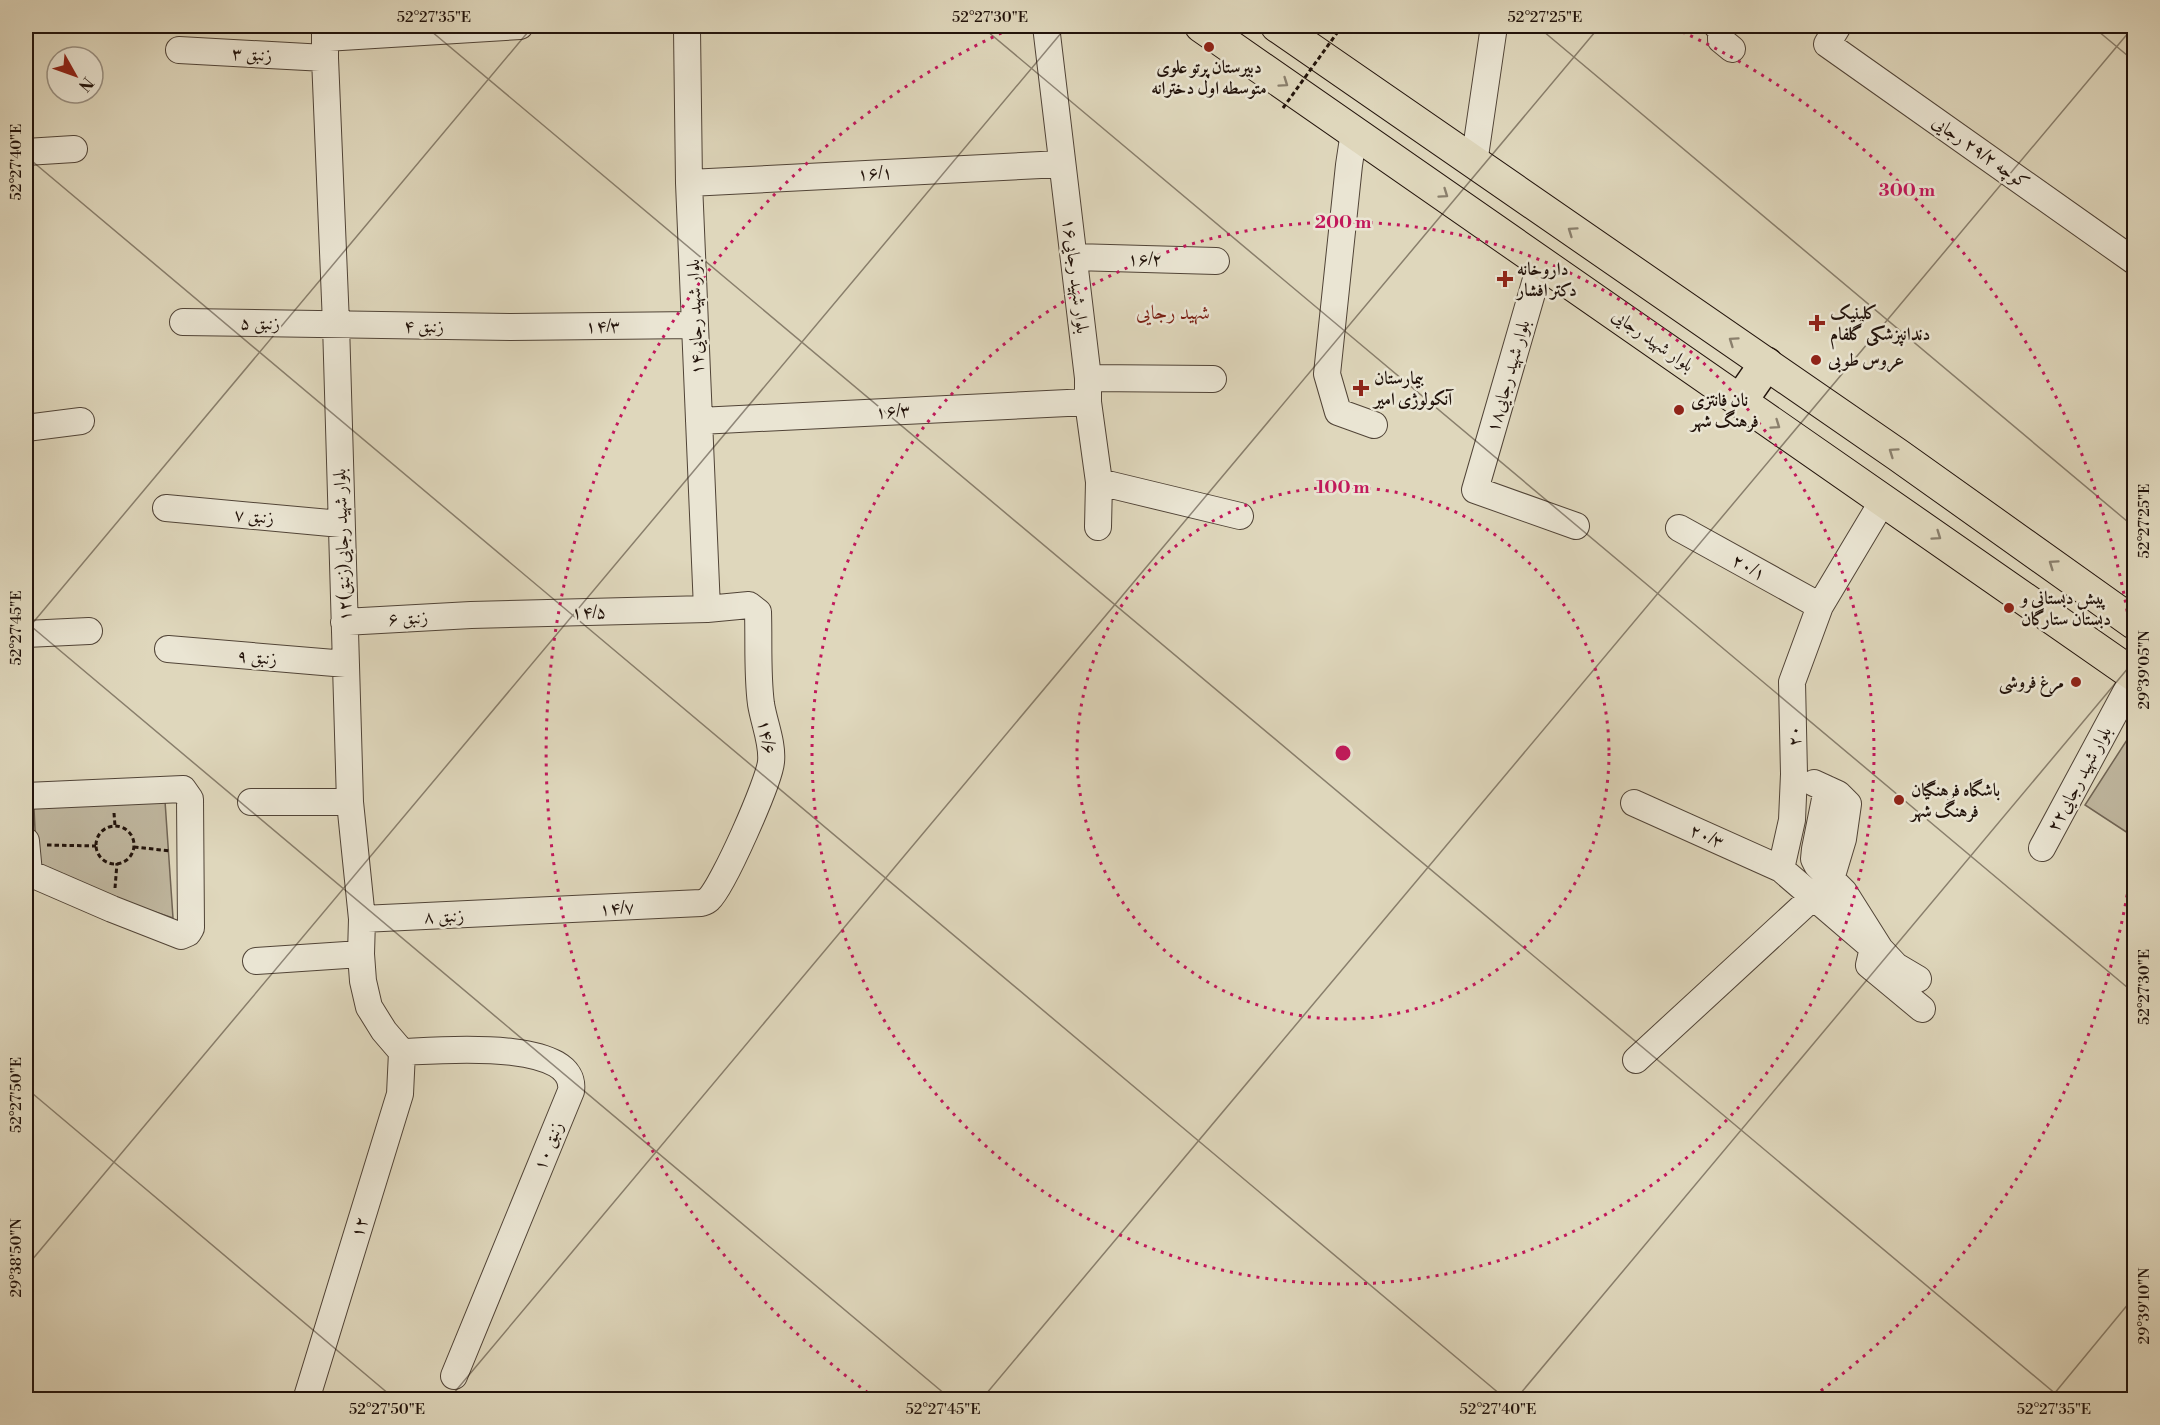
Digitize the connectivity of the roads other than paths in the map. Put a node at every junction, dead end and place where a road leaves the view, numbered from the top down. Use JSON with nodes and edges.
{"nodes":[{"id":1,"x":520,"y":26,"type":"edge"},
{"id":2,"x":685,"y":26,"type":"edge"},
{"id":3,"x":1046,"y":26,"type":"edge"},
{"id":4,"x":1201,"y":26,"type":"edge"},
{"id":5,"x":1277,"y":26,"type":"edge"},
{"id":6,"x":1494,"y":26,"type":"edge"},
{"id":7,"x":1717,"y":26,"type":"edge"},
{"id":8,"x":1832,"y":35,"type":"edge"},
{"id":9,"x":325,"y":40,"type":"edge"},
{"id":10,"x":1732,"y":49,"type":"dead end"},
{"id":11,"x":179,"y":50,"type":"dead end"},
{"id":12,"x":1354,"y":132,"type":"junction"},
{"id":13,"x":74,"y":149,"type":"dead end"},
{"id":14,"x":26,"y":152,"type":"edge"},
{"id":15,"x":1474,"y":163,"type":"junction"},
{"id":16,"x":1061,"y":164,"type":"junction"},
{"id":17,"x":690,"y":183,"type":"junction"},
{"id":18,"x":1074,"y":257,"type":"junction"},
{"id":19,"x":1216,"y":261,"type":"dead end"},
{"id":20,"x":2134,"y":261,"type":"edge"},
{"id":21,"x":1542,"y":262,"type":"junction"},
{"id":22,"x":183,"y":322,"type":"dead end"},
{"id":23,"x":336,"y":324,"type":"junction"},
{"id":24,"x":695,"y":325,"type":"junction"},
{"id":25,"x":511,"y":327,"type":"joint"},
{"id":26,"x":1766,"y":364,"type":"junction"},
{"id":27,"x":1213,"y":379,"type":"dead end"},
{"id":28,"x":1088,"y":390,"type":"junction"},
{"id":29,"x":1741,"y":400,"type":"junction"},
{"id":30,"x":81,"y":421,"type":"dead end"},
{"id":31,"x":699,"y":421,"type":"junction"},
{"id":32,"x":1374,"y":425,"type":"dead end"},
{"id":33,"x":26,"y":428,"type":"edge"},
{"id":34,"x":1099,"y":482,"type":"junction"},
{"id":35,"x":1884,"y":499,"type":"junction"},
{"id":36,"x":166,"y":508,"type":"dead end"},
{"id":37,"x":1240,"y":516,"type":"dead end"},
{"id":38,"x":341,"y":524,"type":"junction"},
{"id":39,"x":1576,"y":526,"type":"dead end"},
{"id":40,"x":1098,"y":527,"type":"dead end"},
{"id":41,"x":1679,"y":528,"type":"dead end"},
{"id":42,"x":1820,"y":606,"type":"junction"},
{"id":43,"x":707,"y":609,"type":"junction"},
{"id":44,"x":471,"y":615,"type":"joint"},
{"id":45,"x":344,"y":622,"type":"junction"},
{"id":46,"x":2134,"y":622,"type":"edge"},
{"id":47,"x":89,"y":631,"type":"dead end"},
{"id":48,"x":26,"y":633,"type":"edge"},
{"id":49,"x":168,"y":649,"type":"dead end"},
{"id":50,"x":346,"y":664,"type":"junction"},
{"id":51,"x":2134,"y":676,"type":"edge"},
{"id":52,"x":1794,"y":774,"type":"junction"},
{"id":53,"x":26,"y":796,"type":"edge"},
{"id":54,"x":251,"y":802,"type":"dead end"},
{"id":55,"x":350,"y":802,"type":"junction"},
{"id":56,"x":1634,"y":802,"type":"dead end"},
{"id":57,"x":2042,"y":848,"type":"dead end"},
{"id":58,"x":26,"y":858,"type":"edge"},
{"id":59,"x":1780,"y":869,"type":"junction"},
{"id":60,"x":1812,"y":898,"type":"junction"},
{"id":61,"x":708,"y":901,"type":"joint"},
{"id":62,"x":526,"y":912,"type":"joint"},
{"id":63,"x":362,"y":919,"type":"junction"},
{"id":64,"x":361,"y":954,"type":"junction"},
{"id":65,"x":256,"y":961,"type":"dead end"},
{"id":66,"x":1918,"y":979,"type":"dead end"},
{"id":67,"x":1922,"y":1009,"type":"dead end"},
{"id":68,"x":402,"y":1052,"type":"junction"},
{"id":69,"x":1636,"y":1060,"type":"dead end"},
{"id":70,"x":454,"y":1376,"type":"dead end"},
{"id":71,"x":306,"y":1400,"type":"edge"}],
"edges":[{"from":1,"to":9,"type":"street","name":"زنبق ۳"},
{"from":2,"to":17,"type":"street","name":"بلوار شهید رجایی۱۴"},
{"from":3,"to":16,"type":"street","name":"بلوار شهید رجایی۱۶"},
{"from":4,"to":12,"type":"main road","name":"بلوار شهید رجایی","one_way":true},
{"from":5,"to":15,"type":"main road"},
{"from":6,"to":15,"type":"street"},
{"from":7,"to":10,"type":"street"},
{"from":8,"to":20,"type":"street","name":"کوچه ۲۹/۲ رجایی"},
{"from":9,"to":11,"type":"street","name":"زنبق ۳"},
{"from":9,"to":23,"type":"street","name":"۱۲بلوار شهید رجایی(زنبق)"},
{"from":12,"to":21,"type":"main road","name":"بلوار شهید رجایی","one_way":true},
{"from":12,"to":32,"type":"street"},
{"from":13,"to":14,"type":"street"},
{"from":26,"to":15,"type":"main road","one_way":true},
{"from":16,"to":17,"type":"street","name":"۱۶/۱"},
{"from":16,"to":18,"type":"street","name":"بلوار شهید رجایی۱۶"},
{"from":17,"to":24,"type":"street","name":"بلوار شهید رجایی۱۴"},
{"from":18,"to":19,"type":"street","name":"۱۶/۲"},
{"from":18,"to":28,"type":"street","name":"بلوار شهید رجایی۱۶"},
{"from":21,"to":29,"type":"main road","name":"بلوار شهید رجایی"},
{"from":21,"to":39,"type":"street","name":"بلوار شهید رجایی۱۸"},
{"from":22,"to":23,"type":"street","name":"زنبق ۵"},
{"from":23,"to":25,"type":"street","name":"زنبق ۴"},
{"from":23,"to":38,"type":"street","name":"۱۲بلوار شهید رجایی(زنبق)"},
{"from":24,"to":25,"type":"street","name":"۱۴/۳"},
{"from":24,"to":31,"type":"street","name":"بلوار شهید رجایی۱۴"},
{"from":26,"to":29,"type":"highway"},
{"from":46,"to":26,"type":"main road","one_way":true},
{"from":27,"to":28,"type":"street","name":"۱۶/۳"},
{"from":28,"to":31,"type":"street","name":"۱۶/۳"},
{"from":28,"to":34,"type":"street","name":"بلوار شهید رجایی۱۶"},
{"from":29,"to":35,"type":"main road","name":"بلوار شهید رجایی","one_way":true},
{"from":30,"to":33,"type":"street"},
{"from":31,"to":43,"type":"street","name":"بلوار شهید رجایی۱۴"},
{"from":34,"to":37,"type":"street"},
{"from":34,"to":40,"type":"street","name":"بلوار شهید رجایی۱۶"},
{"from":35,"to":42,"type":"street","name":"۲۰"},
{"from":35,"to":51,"type":"main road","name":"بلوار شهید رجایی","one_way":true},
{"from":36,"to":38,"type":"street","name":"زنبق ۷"},
{"from":38,"to":45,"type":"street","name":"۱۲بلوار شهید رجایی(زنبق)"},
{"from":41,"to":42,"type":"street","name":"۲۰/۱"},
{"from":42,"to":52,"type":"street","name":"۲۰"},
{"from":43,"to":44,"type":"street","name":"۱۴/۵"},
{"from":43,"to":61,"type":"street","name":"۱۴/۶"},
{"from":44,"to":45,"type":"street","name":"زنبق ۶"},
{"from":45,"to":50,"type":"street","name":"۱۲بلوار شهید رجایی(زنبق)"},
{"from":47,"to":48,"type":"street"},
{"from":49,"to":50,"type":"street","name":"زنبق ۹"},
{"from":50,"to":55,"type":"street","name":"۱۲بلوار شهید رجایی(زنبق)"},
{"from":51,"to":57,"type":"street","name":"بلوار شهید رجایی۲۲"},
{"from":52,"to":59,"type":"street","name":"۲۰"},
{"from":52,"to":66,"type":"street"},
{"from":53,"to":58,"type":"street"},
{"from":54,"to":55,"type":"street"},
{"from":55,"to":63,"type":"street","name":"۱۲بلوار شهید رجایی(زنبق)"},
{"from":56,"to":59,"type":"street","name":"۲۰/۳"},
{"from":59,"to":60,"type":"street","name":"۲۰/۳"},
{"from":60,"to":67,"type":"street","name":"۲۰/۳"},
{"from":60,"to":69,"type":"street"},
{"from":61,"to":62,"type":"street","name":"۱۴/۷"},
{"from":62,"to":63,"type":"street","name":"زنبق ۸"},
{"from":63,"to":64,"type":"street","name":"۱۲بلوار شهید رجایی(زنبق)"},
{"from":64,"to":65,"type":"street"},
{"from":64,"to":68,"type":"street","name":"۱۲بلوار شهید رجایی(زنبق)"},
{"from":68,"to":70,"type":"street","name":"زنبق ۱۰"},
{"from":68,"to":71,"type":"street","name":"۱۲"}]}
